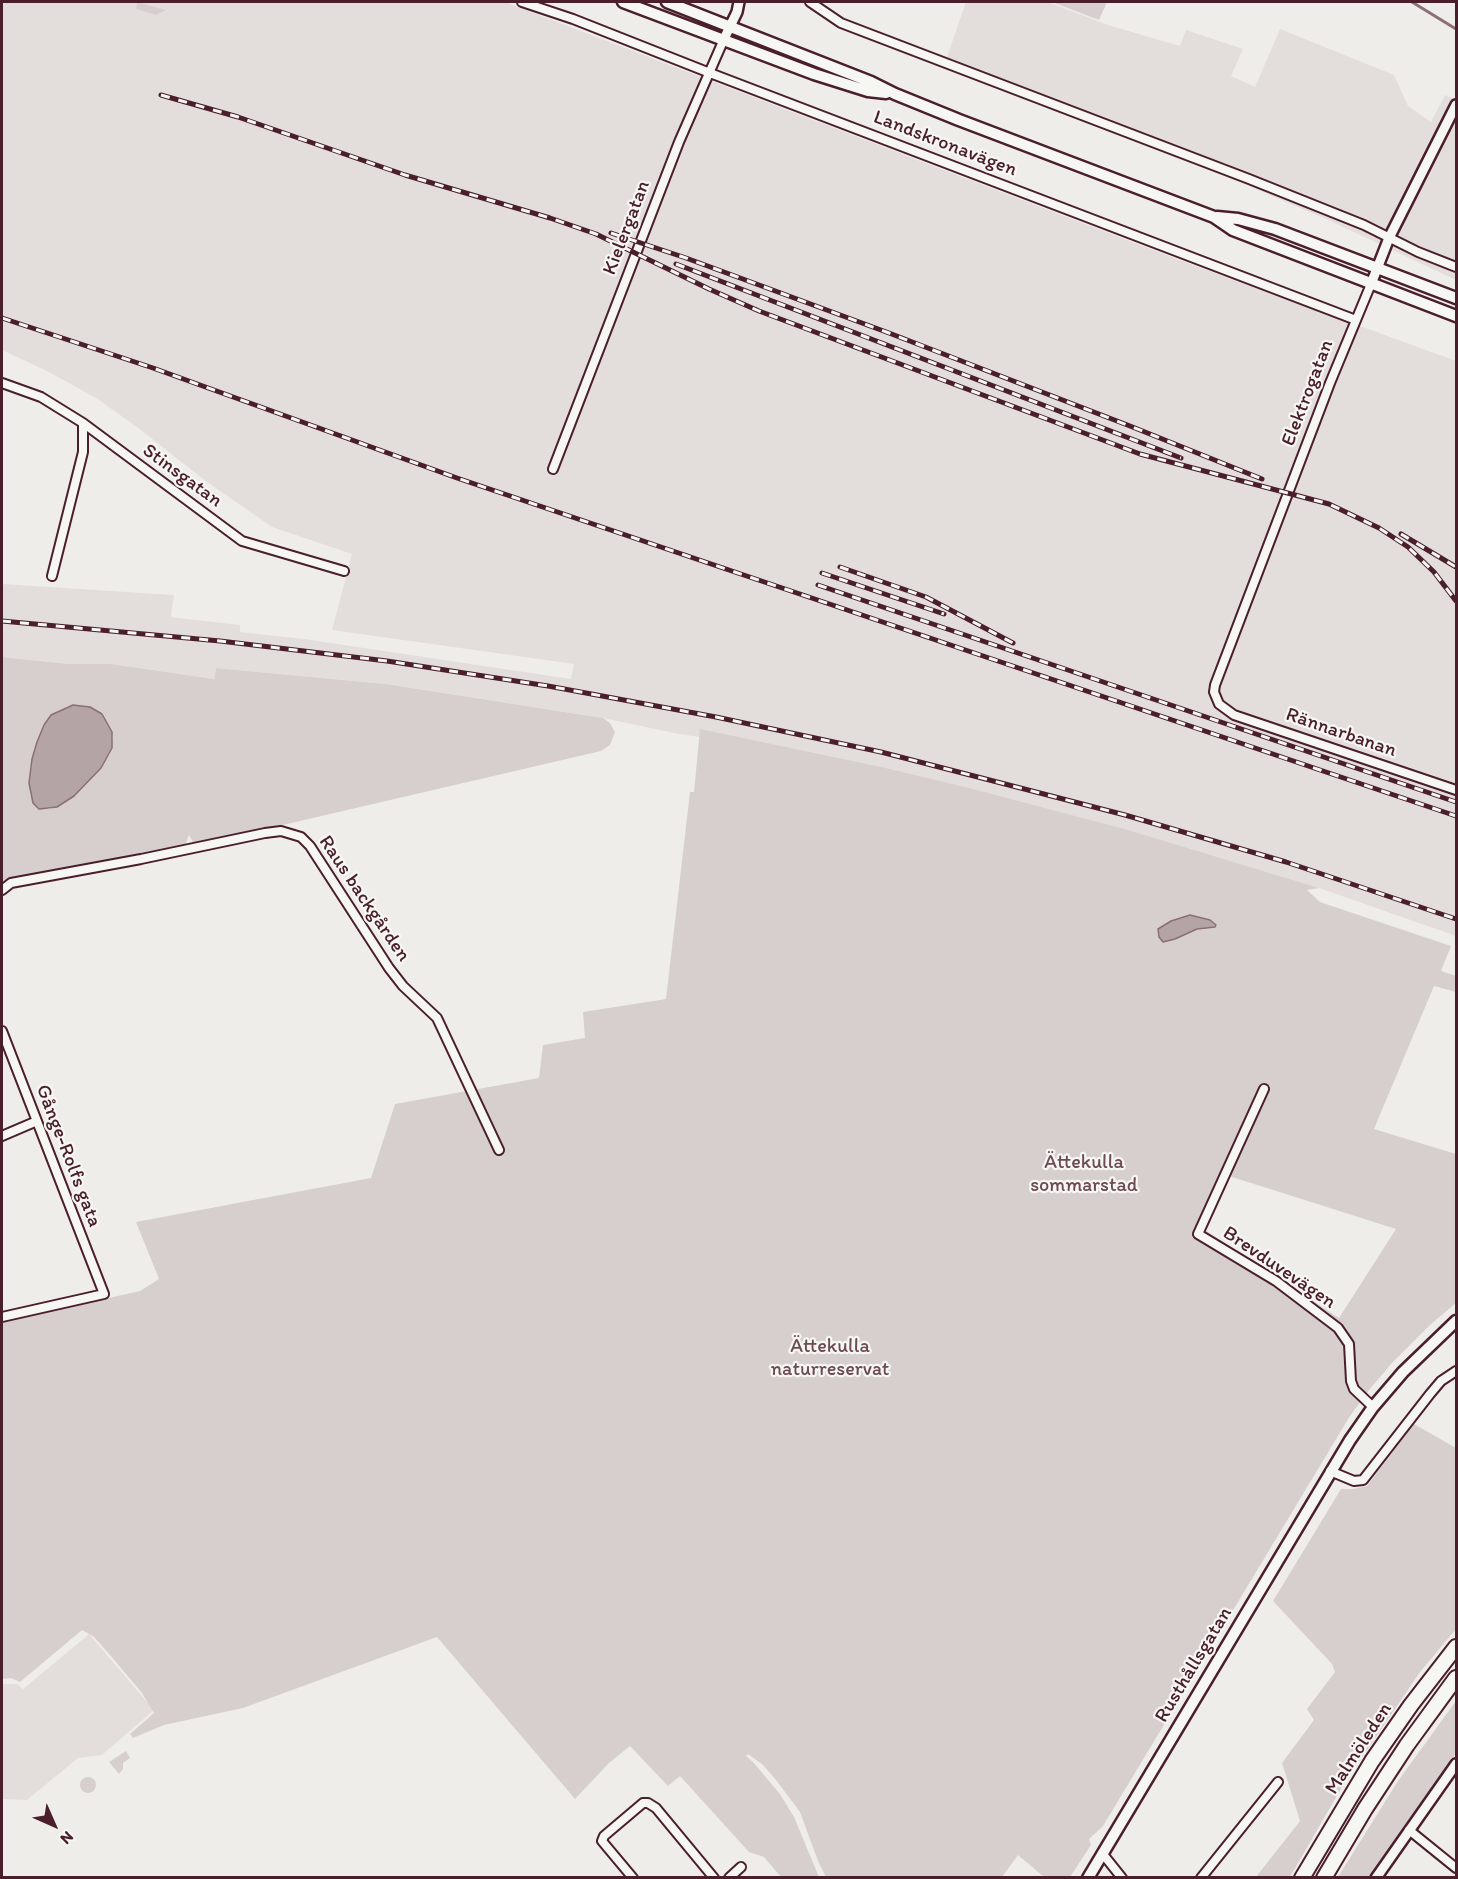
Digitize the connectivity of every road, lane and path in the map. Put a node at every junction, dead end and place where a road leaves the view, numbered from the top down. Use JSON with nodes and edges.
{"nodes":[{"id":1,"x":522,"y":2,"type":"edge"},
{"id":2,"x":623,"y":2,"type":"edge"},
{"id":3,"x":667,"y":2,"type":"edge"},
{"id":4,"x":739,"y":2,"type":"edge"},
{"id":5,"x":810,"y":2,"type":"edge"},
{"id":6,"x":730,"y":27,"type":"junction"},
{"id":7,"x":724,"y":39,"type":"junction"},
{"id":8,"x":710,"y":73,"type":"junction"},
{"id":9,"x":895,"y":94,"type":"junction"},
{"id":10,"x":1456,"y":105,"type":"edge"},
{"id":11,"x":1214,"y":217,"type":"junction"},
{"id":12,"x":1389,"y":238,"type":"junction"},
{"id":13,"x":1456,"y":267,"type":"edge"},
{"id":14,"x":1377,"y":268,"type":"junction"},
{"id":15,"x":1371,"y":284,"type":"junction"},
{"id":16,"x":1456,"y":298,"type":"edge"},
{"id":17,"x":1456,"y":316,"type":"edge"},
{"id":18,"x":1356,"y":320,"type":"junction"},
{"id":19,"x":2,"y":383,"type":"edge"},
{"id":20,"x":83,"y":423,"type":"junction"},
{"id":21,"x":553,"y":469,"type":"dead end"},
{"id":22,"x":344,"y":571,"type":"dead end"},
{"id":23,"x":52,"y":576,"type":"dead end"},
{"id":24,"x":1218,"y":702,"type":"joint"},
{"id":25,"x":1456,"y":790,"type":"edge"},
{"id":26,"x":2,"y":890,"type":"edge"},
{"id":27,"x":2,"y":1031,"type":"edge"},
{"id":28,"x":1264,"y":1089,"type":"dead end"},
{"id":29,"x":37,"y":1120,"type":"junction"},
{"id":30,"x":2,"y":1136,"type":"edge"},
{"id":31,"x":499,"y":1150,"type":"dead end"},
{"id":32,"x":2,"y":1317,"type":"edge"},
{"id":33,"x":1456,"y":1321,"type":"edge"},
{"id":34,"x":1456,"y":1371,"type":"edge"},
{"id":35,"x":1373,"y":1407,"type":"junction"},
{"id":36,"x":1330,"y":1471,"type":"junction"},
{"id":37,"x":1456,"y":1647,"type":"edge"},
{"id":38,"x":1456,"y":1678,"type":"edge"},
{"id":39,"x":1456,"y":1764,"type":"edge"},
{"id":40,"x":1278,"y":1782,"type":"dead end"},
{"id":41,"x":1409,"y":1830,"type":"junction"},
{"id":42,"x":1102,"y":1853,"type":"junction"},
{"id":43,"x":741,"y":1867,"type":"dead end"},
{"id":44,"x":1456,"y":1868,"type":"edge"},
{"id":45,"x":633,"y":1878,"type":"edge"},
{"id":46,"x":714,"y":1878,"type":"edge"},
{"id":47,"x":729,"y":1878,"type":"edge"},
{"id":48,"x":1088,"y":1878,"type":"edge"},
{"id":49,"x":1122,"y":1878,"type":"edge"},
{"id":50,"x":1202,"y":1878,"type":"edge"},
{"id":51,"x":1302,"y":1878,"type":"edge"},
{"id":52,"x":1324,"y":1878,"type":"edge"},
{"id":53,"x":1376,"y":1878,"type":"edge"}],
"edges":[{"from":1,"to":8,"type":"street","name":"Landskronavägen"},
{"from":2,"to":7,"type":"main road","name":"Landskronavägen"},
{"from":3,"to":6,"type":"main road","name":"Landskronavägen"},
{"from":4,"to":6,"type":"street","name":"Kielergatan"},
{"from":5,"to":12,"type":"street"},
{"from":6,"to":7,"type":"street","name":"Kielergatan"},
{"from":6,"to":9,"type":"main road","name":"Landskronavägen"},
{"from":7,"to":8,"type":"street","name":"Kielergatan"},
{"from":7,"to":9,"type":"main road","name":"Landskronavägen"},
{"from":8,"to":18,"type":"street","name":"Landskronavägen"},
{"from":8,"to":21,"type":"street","name":"Kielergatan"},
{"from":9,"to":11,"type":"main road","name":"Landskronavägen"},
{"from":10,"to":12,"type":"street","name":"Elektrogatan"},
{"from":11,"to":14,"type":"main road","name":"Landskronavägen"},
{"from":11,"to":15,"type":"main road","name":"Landskronavägen"},
{"from":12,"to":13,"type":"street"},
{"from":12,"to":14,"type":"street","name":"Elektrogatan"},
{"from":14,"to":15,"type":"street","name":"Elektrogatan"},
{"from":14,"to":16,"type":"main road","name":"Landskronavägen"},
{"from":15,"to":17,"type":"main road","name":"Landskronavägen"},
{"from":15,"to":18,"type":"street","name":"Elektrogatan"},
{"from":18,"to":24,"type":"street","name":"Elektrogatan"},
{"from":19,"to":20,"type":"street","name":"Stinsgatan"},
{"from":20,"to":22,"type":"street","name":"Stinsgatan"},
{"from":20,"to":23,"type":"street"},
{"from":24,"to":25,"type":"street","name":"Rännarbanan"},
{"from":26,"to":31,"type":"street","name":"Raus backgården"},
{"from":27,"to":29,"type":"street","name":"Gånge-Rolfs gata"},
{"from":28,"to":35,"type":"street","name":"Brevduvevägen"},
{"from":29,"to":30,"type":"street"},
{"from":29,"to":32,"type":"street","name":"Gånge-Rolfs gata"},
{"from":33,"to":35,"type":"main road","name":"Rusthållsgatan"},
{"from":34,"to":36,"type":"street"},
{"from":35,"to":36,"type":"main road","name":"Rusthållsgatan"},
{"from":36,"to":42,"type":"main road","name":"Rusthållsgatan"},
{"from":37,"to":51,"type":"highway","name":"Malmöleden"},
{"from":38,"to":52,"type":"highway","name":"Malmöleden"},
{"from":39,"to":41,"type":"street"},
{"from":40,"to":50,"type":"street"},
{"from":41,"to":44,"type":"street"},
{"from":41,"to":53,"type":"street"},
{"from":42,"to":48,"type":"main road","name":"Rusthållsgatan"},
{"from":42,"to":49,"type":"street"},
{"from":43,"to":47,"type":"street"},
{"from":45,"to":46,"type":"street"}]}
